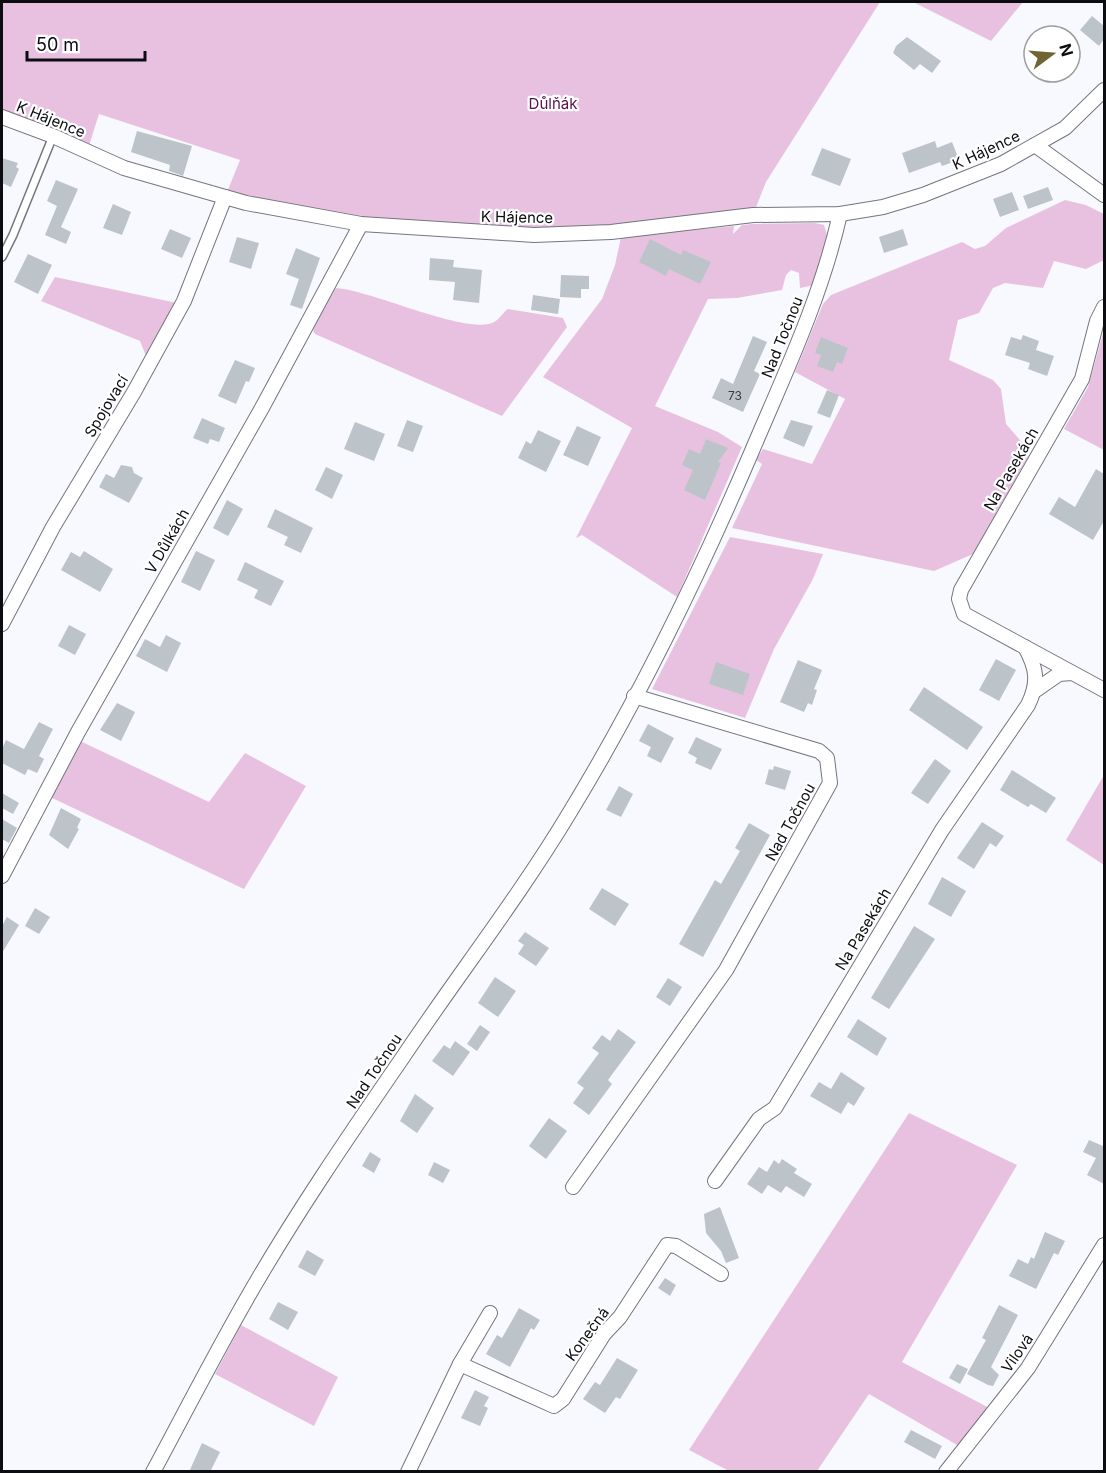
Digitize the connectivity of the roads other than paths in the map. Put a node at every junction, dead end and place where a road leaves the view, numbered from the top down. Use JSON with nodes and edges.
{"nodes":[{"id":1,"x":1104,"y":90,"type":"edge"},
{"id":2,"x":2,"y":117,"type":"edge"},
{"id":3,"x":53,"y":136,"type":"junction"},
{"id":4,"x":1035,"y":145,"type":"junction"},
{"id":5,"x":1104,"y":195,"type":"edge"},
{"id":6,"x":225,"y":197,"type":"junction"},
{"id":7,"x":840,"y":214,"type":"junction"},
{"id":8,"x":361,"y":224,"type":"junction"},
{"id":9,"x":2,"y":257,"type":"edge"},
{"id":10,"x":1104,"y":307,"type":"edge"},
{"id":11,"x":2,"y":624,"type":"edge"},
{"id":12,"x":1025,"y":647,"type":"junction"},
{"id":13,"x":1072,"y":673,"type":"junction"},
{"id":14,"x":1036,"y":690,"type":"junction"},
{"id":15,"x":1104,"y":690,"type":"edge"},
{"id":16,"x":634,"y":696,"type":"junction"},
{"id":17,"x":2,"y":876,"type":"edge"},
{"id":18,"x":715,"y":1181,"type":"dead end"},
{"id":19,"x":573,"y":1187,"type":"dead end"},
{"id":20,"x":1104,"y":1245,"type":"edge"},
{"id":21,"x":721,"y":1274,"type":"dead end"},
{"id":22,"x":490,"y":1313,"type":"dead end"},
{"id":23,"x":460,"y":1364,"type":"junction"},
{"id":24,"x":153,"y":1472,"type":"edge"},
{"id":25,"x":408,"y":1472,"type":"edge"},
{"id":26,"x":946,"y":1472,"type":"edge"}],
"edges":[{"from":1,"to":4,"type":"street"},
{"from":2,"to":3,"type":"street","name":"K Hájence"},
{"from":3,"to":6,"type":"street","name":"K Hájence"},
{"from":3,"to":9,"type":"lane"},
{"from":4,"to":5,"type":"street"},
{"from":4,"to":7,"type":"street","name":"K Hájence"},
{"from":6,"to":8,"type":"street","name":"K Hájence"},
{"from":6,"to":11,"type":"street","name":"Spojovací"},
{"from":7,"to":8,"type":"street","name":"K Hájence"},
{"from":7,"to":16,"type":"street","name":"Nad Točnou"},
{"from":8,"to":17,"type":"street","name":"V Důlkách"},
{"from":10,"to":12,"type":"street","name":"Na Pasekách"},
{"from":12,"to":13,"type":"street","name":"Na Pasekách"},
{"from":12,"to":14,"type":"street"},
{"from":13,"to":14,"type":"street","name":"Na Pasekách"},
{"from":13,"to":15,"type":"street","name":"Na Pasekách"},
{"from":14,"to":18,"type":"street","name":"Na Pasekách"},
{"from":16,"to":19,"type":"street","name":"Nad Točnou"},
{"from":16,"to":24,"type":"street","name":"Nad Točnou"},
{"from":20,"to":26,"type":"street","name":"Vilová"},
{"from":21,"to":23,"type":"street","name":"Konečná"},
{"from":22,"to":23,"type":"street"},
{"from":23,"to":25,"type":"street"}]}
